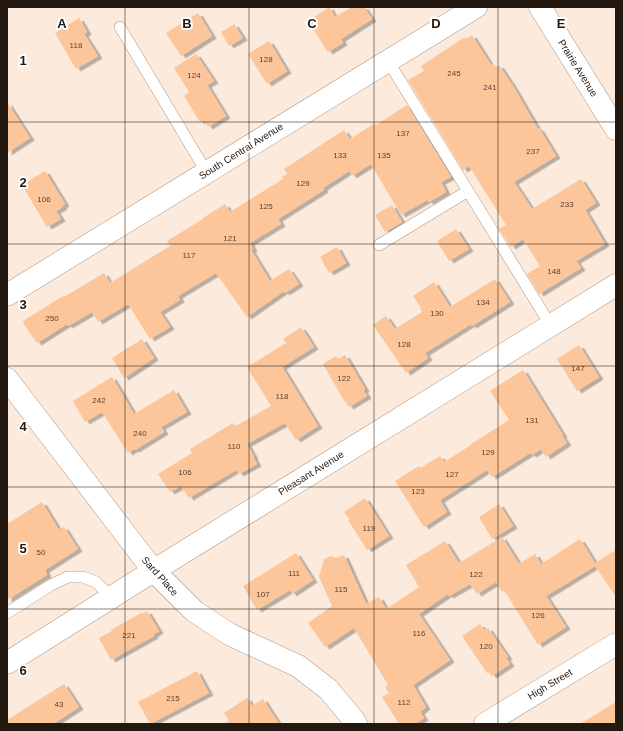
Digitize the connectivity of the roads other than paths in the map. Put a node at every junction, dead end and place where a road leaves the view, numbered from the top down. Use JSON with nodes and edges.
{"nodes":[{"id":1,"x":476,"y":7,"type":"edge"},
{"id":2,"x":540,"y":7,"type":"edge"},
{"id":3,"x":120,"y":27,"type":"dead end"},
{"id":4,"x":388,"y":61,"type":"junction"},
{"id":5,"x":616,"y":129,"type":"edge"},
{"id":6,"x":207,"y":173,"type":"junction"},
{"id":7,"x":468,"y":191,"type":"junction"},
{"id":8,"x":379,"y":245,"type":"dead end"},
{"id":9,"x":616,"y":285,"type":"edge"},
{"id":10,"x":7,"y":295,"type":"edge"},
{"id":11,"x":551,"y":326,"type":"junction"},
{"id":12,"x":7,"y":379,"type":"edge"},
{"id":13,"x":153,"y":570,"type":"junction"},
{"id":14,"x":111,"y":597,"type":"junction"},
{"id":15,"x":7,"y":613,"type":"edge"},
{"id":16,"x":616,"y":644,"type":"edge"},
{"id":17,"x":7,"y":663,"type":"edge"},
{"id":18,"x":356,"y":724,"type":"edge"},
{"id":19,"x":485,"y":724,"type":"edge"}],
"edges":[{"from":1,"to":4,"type":"street","name":"South Central Avenue"},
{"from":2,"to":5,"type":"street","name":"Prairie Avenue"},
{"from":3,"to":6,"type":"lane"},
{"from":4,"to":6,"type":"street","name":"South Central Avenue"},
{"from":4,"to":7,"type":"lane"},
{"from":6,"to":10,"type":"street","name":"South Central Avenue"},
{"from":7,"to":8,"type":"lane"},
{"from":7,"to":11,"type":"lane"},
{"from":9,"to":11,"type":"street","name":"Pleasant Avenue"},
{"from":11,"to":13,"type":"street","name":"Pleasant Avenue"},
{"from":12,"to":13,"type":"street","name":"Sard Place"},
{"from":13,"to":14,"type":"street","name":"Pleasant Avenue"},
{"from":13,"to":18,"type":"street","name":"Sard Place"},
{"from":14,"to":15,"type":"lane"},
{"from":14,"to":17,"type":"street","name":"Pleasant Avenue"},
{"from":16,"to":19,"type":"street","name":"High Street"}]}
